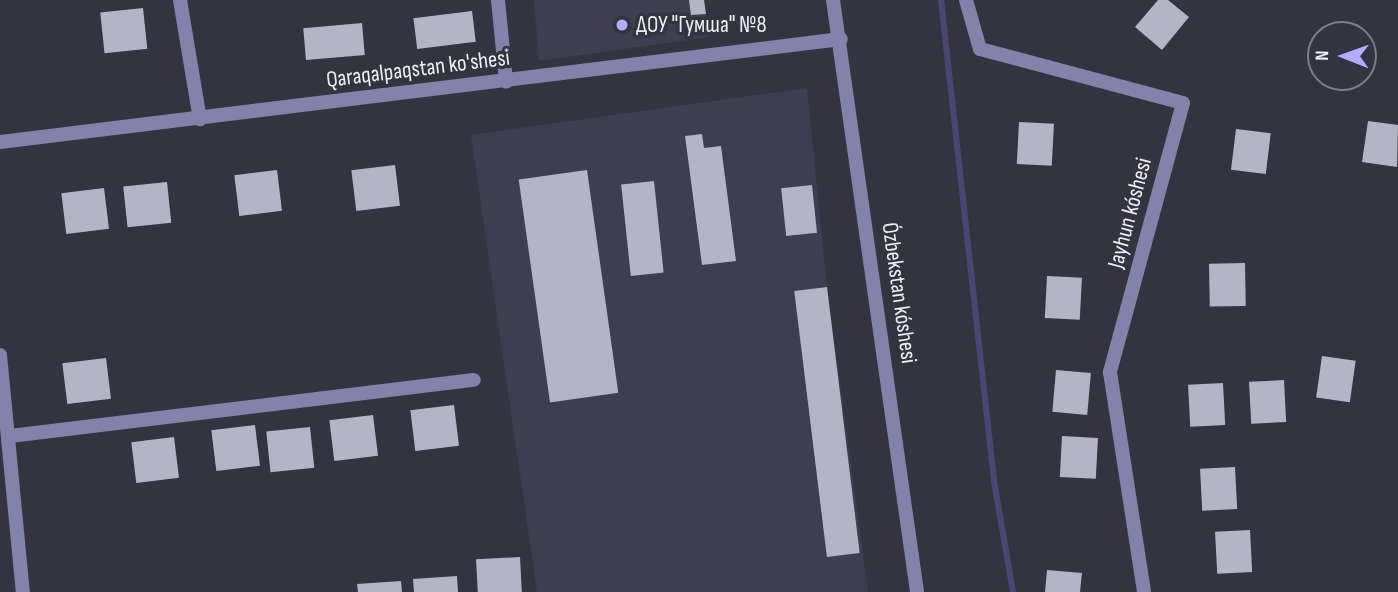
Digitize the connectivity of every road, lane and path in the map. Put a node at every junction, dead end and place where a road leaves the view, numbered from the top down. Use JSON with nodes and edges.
{"nodes":[{"id":1,"x":180,"y":0,"type":"edge"},
{"id":2,"x":498,"y":0,"type":"edge"},
{"id":3,"x":833,"y":0,"type":"edge"},
{"id":4,"x":966,"y":0,"type":"edge"},
{"id":5,"x":841,"y":39,"type":"junction"},
{"id":6,"x":506,"y":82,"type":"junction"},
{"id":7,"x":200,"y":119,"type":"junction"},
{"id":8,"x":0,"y":142,"type":"edge"},
{"id":9,"x":0,"y":355,"type":"edge"},
{"id":10,"x":474,"y":380,"type":"dead end"},
{"id":11,"x":10,"y":436,"type":"junction"},
{"id":12,"x":23,"y":592,"type":"edge"},
{"id":13,"x":917,"y":592,"type":"edge"},
{"id":14,"x":1144,"y":592,"type":"edge"}],
"edges":[{"from":1,"to":7,"type":"street"},
{"from":2,"to":6,"type":"street"},
{"from":3,"to":5,"type":"street","name":"Ózbekstan kóshesi"},
{"from":4,"to":14,"type":"street","name":"Jayhun kóshesi"},
{"from":5,"to":6,"type":"street","name":"Qaraqalpaqstan ko'shesi"},
{"from":5,"to":13,"type":"street","name":"Ózbekstan kóshesi"},
{"from":6,"to":7,"type":"street","name":"Qaraqalpaqstan ko'shesi"},
{"from":7,"to":8,"type":"street","name":"Qaraqalpaqstan ko'shesi"},
{"from":9,"to":11,"type":"street"},
{"from":10,"to":11,"type":"street"},
{"from":11,"to":12,"type":"street"}]}
